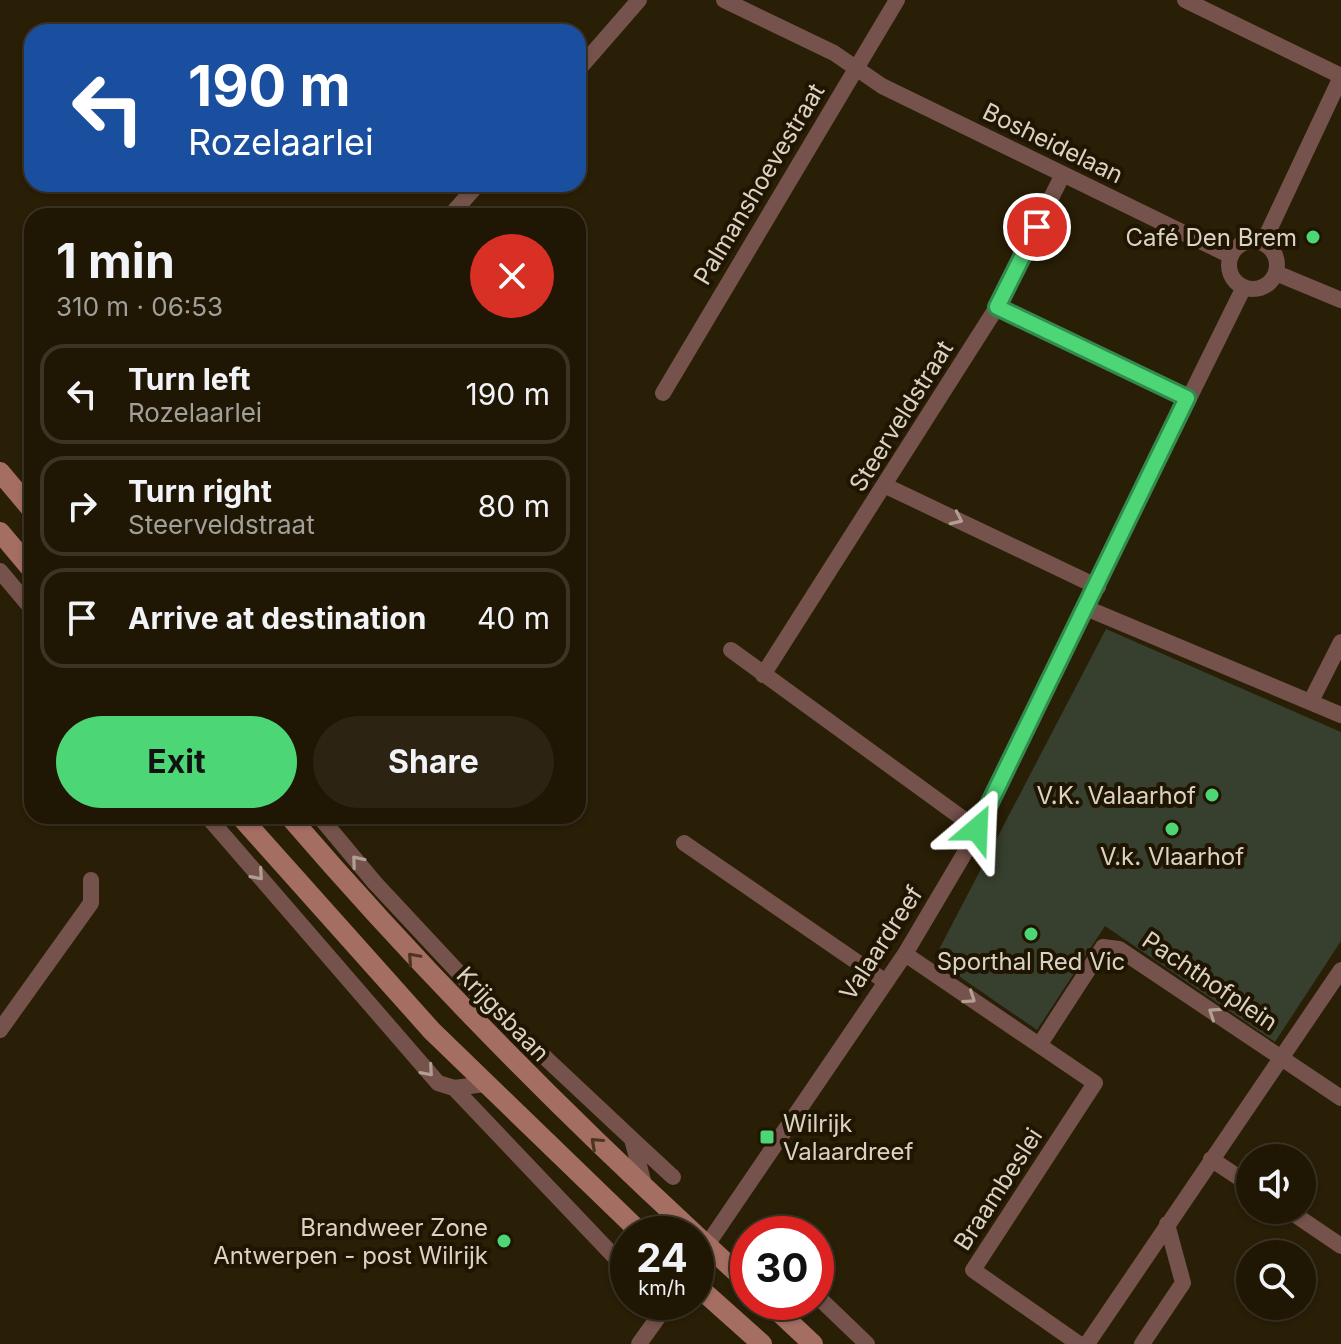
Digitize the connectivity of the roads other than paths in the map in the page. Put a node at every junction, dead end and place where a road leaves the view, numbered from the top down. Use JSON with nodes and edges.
{"nodes":[{"id":1,"x":639,"y":0,"type":"edge"},
{"id":2,"x":724,"y":0,"type":"edge"},
{"id":3,"x":897,"y":0,"type":"edge"},
{"id":4,"x":1185,"y":0,"type":"edge"},
{"id":5,"x":586,"y":61,"type":"edge"},
{"id":6,"x":857,"y":68,"type":"junction"},
{"id":7,"x":1341,"y":77,"type":"edge"},
{"id":8,"x":1063,"y":174,"type":"junction"},
{"id":9,"x":471,"y":192,"type":"edge"},
{"id":10,"x":457,"y":208,"type":"edge"},
{"id":11,"x":1263,"y":243,"type":"junction"},
{"id":12,"x":1231,"y":256,"type":"junction"},
{"id":13,"x":1276,"y":273,"type":"junction"},
{"id":14,"x":1244,"y":287,"type":"junction"},
{"id":15,"x":1341,"y":300,"type":"edge"},
{"id":16,"x":997,"y":307,"type":"junction"},
{"id":17,"x":663,"y":393,"type":"dead end"},
{"id":18,"x":1187,"y":398,"type":"junction"},
{"id":19,"x":0,"y":472,"type":"edge"},
{"id":20,"x":886,"y":486,"type":"junction"},
{"id":21,"x":24,"y":500,"type":"edge"},
{"id":22,"x":0,"y":532,"type":"edge"},
{"id":23,"x":24,"y":560,"type":"edge"},
{"id":24,"x":0,"y":571,"type":"edge"},
{"id":25,"x":1098,"y":587,"type":"junction"},
{"id":26,"x":24,"y":600,"type":"edge"},
{"id":27,"x":1086,"y":608,"type":"junction"},
{"id":28,"x":1341,"y":642,"type":"edge"},
{"id":29,"x":731,"y":650,"type":"dead end"},
{"id":30,"x":763,"y":675,"type":"junction"},
{"id":31,"x":1311,"y":701,"type":"junction"},
{"id":32,"x":1341,"y":715,"type":"edge"},
{"id":33,"x":214,"y":824,"type":"edge"},
{"id":34,"x":247,"y":824,"type":"edge"},
{"id":35,"x":296,"y":824,"type":"edge"},
{"id":36,"x":326,"y":824,"type":"edge"},
{"id":37,"x":977,"y":829,"type":"junction"},
{"id":38,"x":684,"y":843,"type":"dead end"},
{"id":39,"x":91,"y":880,"type":"dead end"},
{"id":40,"x":905,"y":954,"type":"junction"},
{"id":41,"x":1341,"y":970,"type":"edge"},
{"id":42,"x":886,"y":982,"type":"junction"},
{"id":43,"x":0,"y":1030,"type":"edge"},
{"id":44,"x":1040,"y":1044,"type":"junction"},
{"id":45,"x":1279,"y":1057,"type":"junction"},
{"id":46,"x":485,"y":1084,"type":"junction"},
{"id":47,"x":454,"y":1088,"type":"junction"},
{"id":48,"x":1341,"y":1098,"type":"edge"},
{"id":49,"x":632,"y":1139,"type":"junction"},
{"id":50,"x":1211,"y":1159,"type":"junction"},
{"id":51,"x":1236,"y":1176,"type":"edge"},
{"id":52,"x":673,"y":1177,"type":"dead end"},
{"id":53,"x":645,"y":1188,"type":"junction"},
{"id":54,"x":623,"y":1216,"type":"edge"},
{"id":55,"x":672,"y":1216,"type":"edge"},
{"id":56,"x":714,"y":1222,"type":"edge"},
{"id":57,"x":1167,"y":1224,"type":"junction"},
{"id":58,"x":1309,"y":1224,"type":"edge"},
{"id":59,"x":1341,"y":1246,"type":"edge"},
{"id":60,"x":610,"y":1253,"type":"edge"},
{"id":61,"x":714,"y":1256,"type":"edge"},
{"id":62,"x":730,"y":1269,"type":"edge"},
{"id":63,"x":714,"y":1301,"type":"edge"},
{"id":64,"x":834,"y":1312,"type":"edge"},
{"id":65,"x":656,"y":1320,"type":"edge"},
{"id":66,"x":787,"y":1320,"type":"edge"},
{"id":67,"x":639,"y":1344,"type":"edge"},
{"id":68,"x":762,"y":1344,"type":"edge"},
{"id":69,"x":813,"y":1344,"type":"edge"},
{"id":70,"x":867,"y":1344,"type":"edge"},
{"id":71,"x":1079,"y":1344,"type":"edge"},
{"id":72,"x":1087,"y":1344,"type":"edge"},
{"id":73,"x":1142,"y":1344,"type":"edge"}],
"edges":[{"from":1,"to":5,"type":"street"},
{"from":2,"to":6,"type":"street","name":"Bosheidelaan"},
{"from":3,"to":6,"type":"street","name":"Palmanshoevestraat"},
{"from":4,"to":7,"type":"street"},
{"from":6,"to":8,"type":"street","name":"Bosheidelaan"},
{"from":6,"to":17,"type":"street","name":"Palmanshoevestraat"},
{"from":7,"to":11,"type":"street"},
{"from":8,"to":12,"type":"street","name":"Bosheidelaan"},
{"from":8,"to":16,"type":"street","name":"Steerveldstraat"},
{"from":9,"to":10,"type":"street"},
{"from":11,"to":12,"type":"street"},
{"from":11,"to":13,"type":"street"},
{"from":12,"to":14,"type":"street"},
{"from":13,"to":14,"type":"street"},
{"from":13,"to":15,"type":"street"},
{"from":14,"to":18,"type":"street","name":"Valaardreef"},
{"from":16,"to":18,"type":"street"},
{"from":16,"to":20,"type":"street","name":"Steerveldstraat"},
{"from":18,"to":25,"type":"street","name":"Valaardreef"},
{"from":19,"to":21,"type":"main road"},
{"from":20,"to":25,"type":"street","one_way":true},
{"from":20,"to":30,"type":"street","name":"Steerveldstraat"},
{"from":22,"to":23,"type":"main road"},
{"from":24,"to":26,"type":"street"},
{"from":25,"to":27,"type":"street","name":"Valaardreef"},
{"from":27,"to":31,"type":"street"},
{"from":27,"to":37,"type":"street","name":"Valaardreef"},
{"from":28,"to":31,"type":"street"},
{"from":29,"to":30,"type":"street"},
{"from":30,"to":37,"type":"street"},
{"from":31,"to":32,"type":"street"},
{"from":33,"to":47,"type":"street","one_way":true},
{"from":34,"to":46,"type":"main road"},
{"from":53,"to":35,"type":"main road","name":"Krijgsbaan","one_way":true},
{"from":49,"to":36,"type":"street","one_way":true},
{"from":37,"to":40,"type":"street","name":"Valaardreef"},
{"from":38,"to":42,"type":"street"},
{"from":39,"to":43,"type":"street"},
{"from":40,"to":42,"type":"street","name":"Valaardreef"},
{"from":40,"to":44,"type":"street","one_way":true},
{"from":41,"to":45,"type":"street"},
{"from":42,"to":56,"type":"street","name":"Valaardreef"},
{"from":45,"to":44,"type":"street","name":"Pachthofplein","one_way":true},
{"from":44,"to":71,"type":"street","name":"Braambeslei"},
{"from":45,"to":48,"type":"street"},
{"from":45,"to":50,"type":"street"},
{"from":46,"to":47,"type":"street"},
{"from":46,"to":54,"type":"main road"},
{"from":47,"to":60,"type":"street"},
{"from":49,"to":52,"type":"street"},
{"from":49,"to":53,"type":"street"},
{"from":50,"to":51,"type":"street"},
{"from":50,"to":57,"type":"street"},
{"from":53,"to":55,"type":"main road","name":"Krijgsbaan"},
{"from":57,"to":72,"type":"street"},
{"from":57,"to":73,"type":"street"},
{"from":58,"to":59,"type":"street"},
{"from":61,"to":62,"type":"main road","name":"Krijgsbaan"},
{"from":63,"to":68,"type":"main road"},
{"from":64,"to":70,"type":"street"},
{"from":65,"to":67,"type":"street"},
{"from":66,"to":69,"type":"main road"}]}
